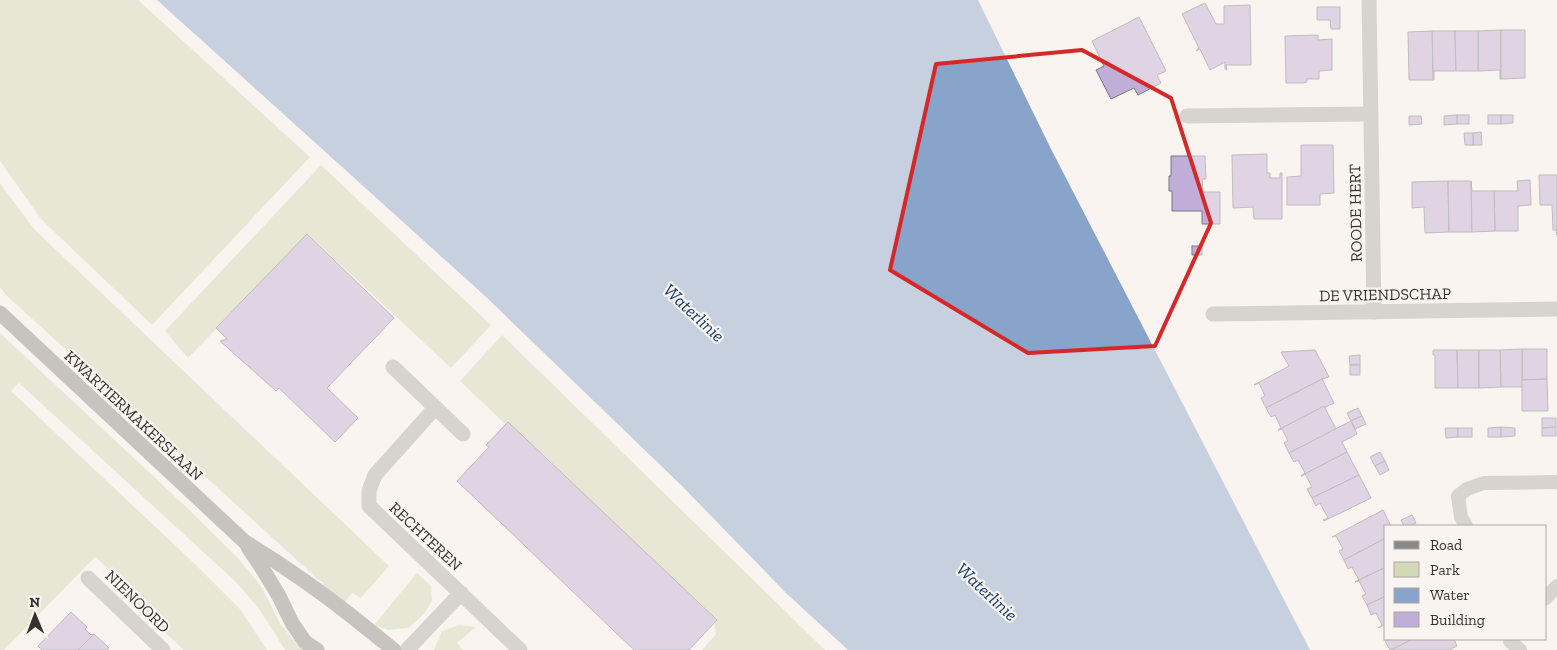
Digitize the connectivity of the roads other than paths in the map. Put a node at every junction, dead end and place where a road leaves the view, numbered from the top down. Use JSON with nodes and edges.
{"nodes":[{"id":1,"x":1369,"y":0,"type":"edge"},
{"id":2,"x":1371,"y":114,"type":"junction"},
{"id":3,"x":1187,"y":116,"type":"dead end"},
{"id":4,"x":1557,"y":309,"type":"edge"},
{"id":5,"x":1374,"y":312,"type":"junction"},
{"id":6,"x":0,"y":313,"type":"edge"},
{"id":7,"x":1213,"y":314,"type":"dead end"},
{"id":8,"x":393,"y":367,"type":"dead end"},
{"id":9,"x":435,"y":408,"type":"junction"},
{"id":10,"x":462,"y":434,"type":"dead end"},
{"id":11,"x":1557,"y":482,"type":"edge"},
{"id":12,"x":1466,"y":525,"type":"edge"},
{"id":13,"x":245,"y":542,"type":"junction"},
{"id":14,"x":88,"y":578,"type":"dead end"},
{"id":15,"x":1557,"y":586,"type":"edge"},
{"id":16,"x":461,"y":593,"type":"junction"},
{"id":17,"x":1547,"y":597,"type":"edge"},
{"id":18,"x":1511,"y":640,"type":"edge"},
{"id":19,"x":163,"y":650,"type":"edge"},
{"id":20,"x":317,"y":650,"type":"edge"},
{"id":21,"x":394,"y":650,"type":"edge"},
{"id":22,"x":407,"y":650,"type":"edge"},
{"id":23,"x":520,"y":650,"type":"edge"},
{"id":24,"x":1520,"y":650,"type":"edge"}],
"edges":[{"from":1,"to":2,"type":"street","name":"ROODE HERT"},
{"from":2,"to":3,"type":"street"},
{"from":2,"to":5,"type":"street","name":"ROODE HERT"},
{"from":4,"to":5,"type":"street","name":"DE VRIENDSCHAP"},
{"from":5,"to":7,"type":"street","name":"DE VRIENDSCHAP"},
{"from":6,"to":13,"type":"main road","name":"KWARTIERMAKERSLAAN"},
{"from":8,"to":9,"type":"street"},
{"from":9,"to":10,"type":"street"},
{"from":9,"to":16,"type":"street","name":"RECHTEREN"},
{"from":11,"to":12,"type":"lane"},
{"from":13,"to":20,"type":"main road","name":"KWARTIERMAKERSLAAN"},
{"from":13,"to":21,"type":"main road","name":"KWARTIERMAKERSLAAN"},
{"from":14,"to":19,"type":"street","name":"NIENOORD"},
{"from":15,"to":17,"type":"lane"},
{"from":16,"to":22,"type":"street","name":"RECHTEREN"},
{"from":16,"to":23,"type":"street","name":"RECHTEREN"},
{"from":18,"to":24,"type":"lane"}]}
